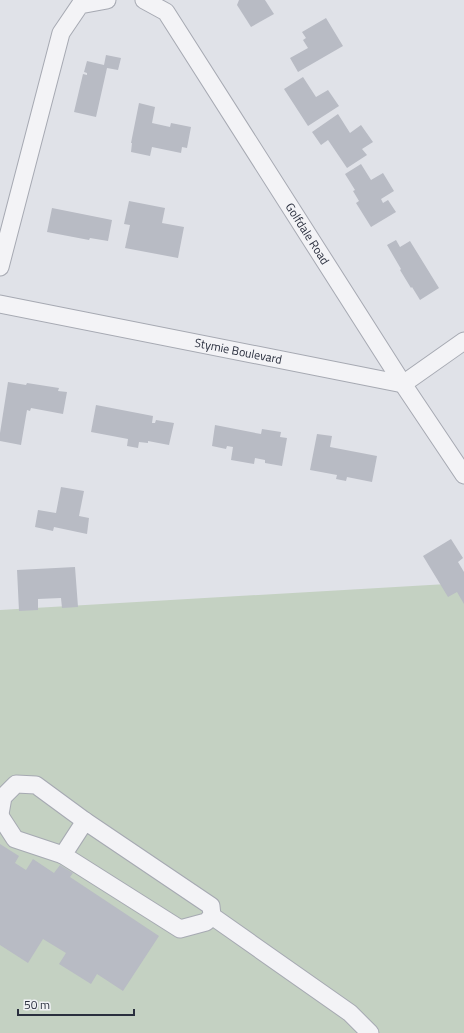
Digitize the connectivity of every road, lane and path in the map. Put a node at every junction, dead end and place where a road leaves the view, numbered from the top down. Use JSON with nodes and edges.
{"nodes":[{"id":1,"x":107,"y":0,"type":"edge"},
{"id":2,"x":144,"y":0,"type":"edge"},
{"id":3,"x":0,"y":267,"type":"edge"},
{"id":4,"x":0,"y":304,"type":"edge"},
{"id":5,"x":464,"y":341,"type":"edge"},
{"id":6,"x":403,"y":384,"type":"junction"},
{"id":7,"x":464,"y":475,"type":"edge"},
{"id":8,"x":2,"y":794,"type":"edge"},
{"id":9,"x":0,"y":815,"type":"edge"},
{"id":10,"x":85,"y":821,"type":"junction"},
{"id":11,"x":63,"y":855,"type":"junction"},
{"id":12,"x":212,"y":916,"type":"junction"},
{"id":13,"x":370,"y":1033,"type":"edge"}],
"edges":[{"from":1,"to":3,"type":"street"},
{"from":2,"to":6,"type":"street","name":"Golfdale Road"},
{"from":4,"to":6,"type":"street","name":"Stymie Boulevard"},
{"from":5,"to":6,"type":"street"},
{"from":6,"to":7,"type":"street","name":"Golfdale Road"},
{"from":8,"to":9,"type":"street"},
{"from":8,"to":10,"type":"street"},
{"from":9,"to":11,"type":"street"},
{"from":10,"to":11,"type":"street"},
{"from":10,"to":12,"type":"street"},
{"from":11,"to":12,"type":"street"},
{"from":12,"to":13,"type":"street"}]}
